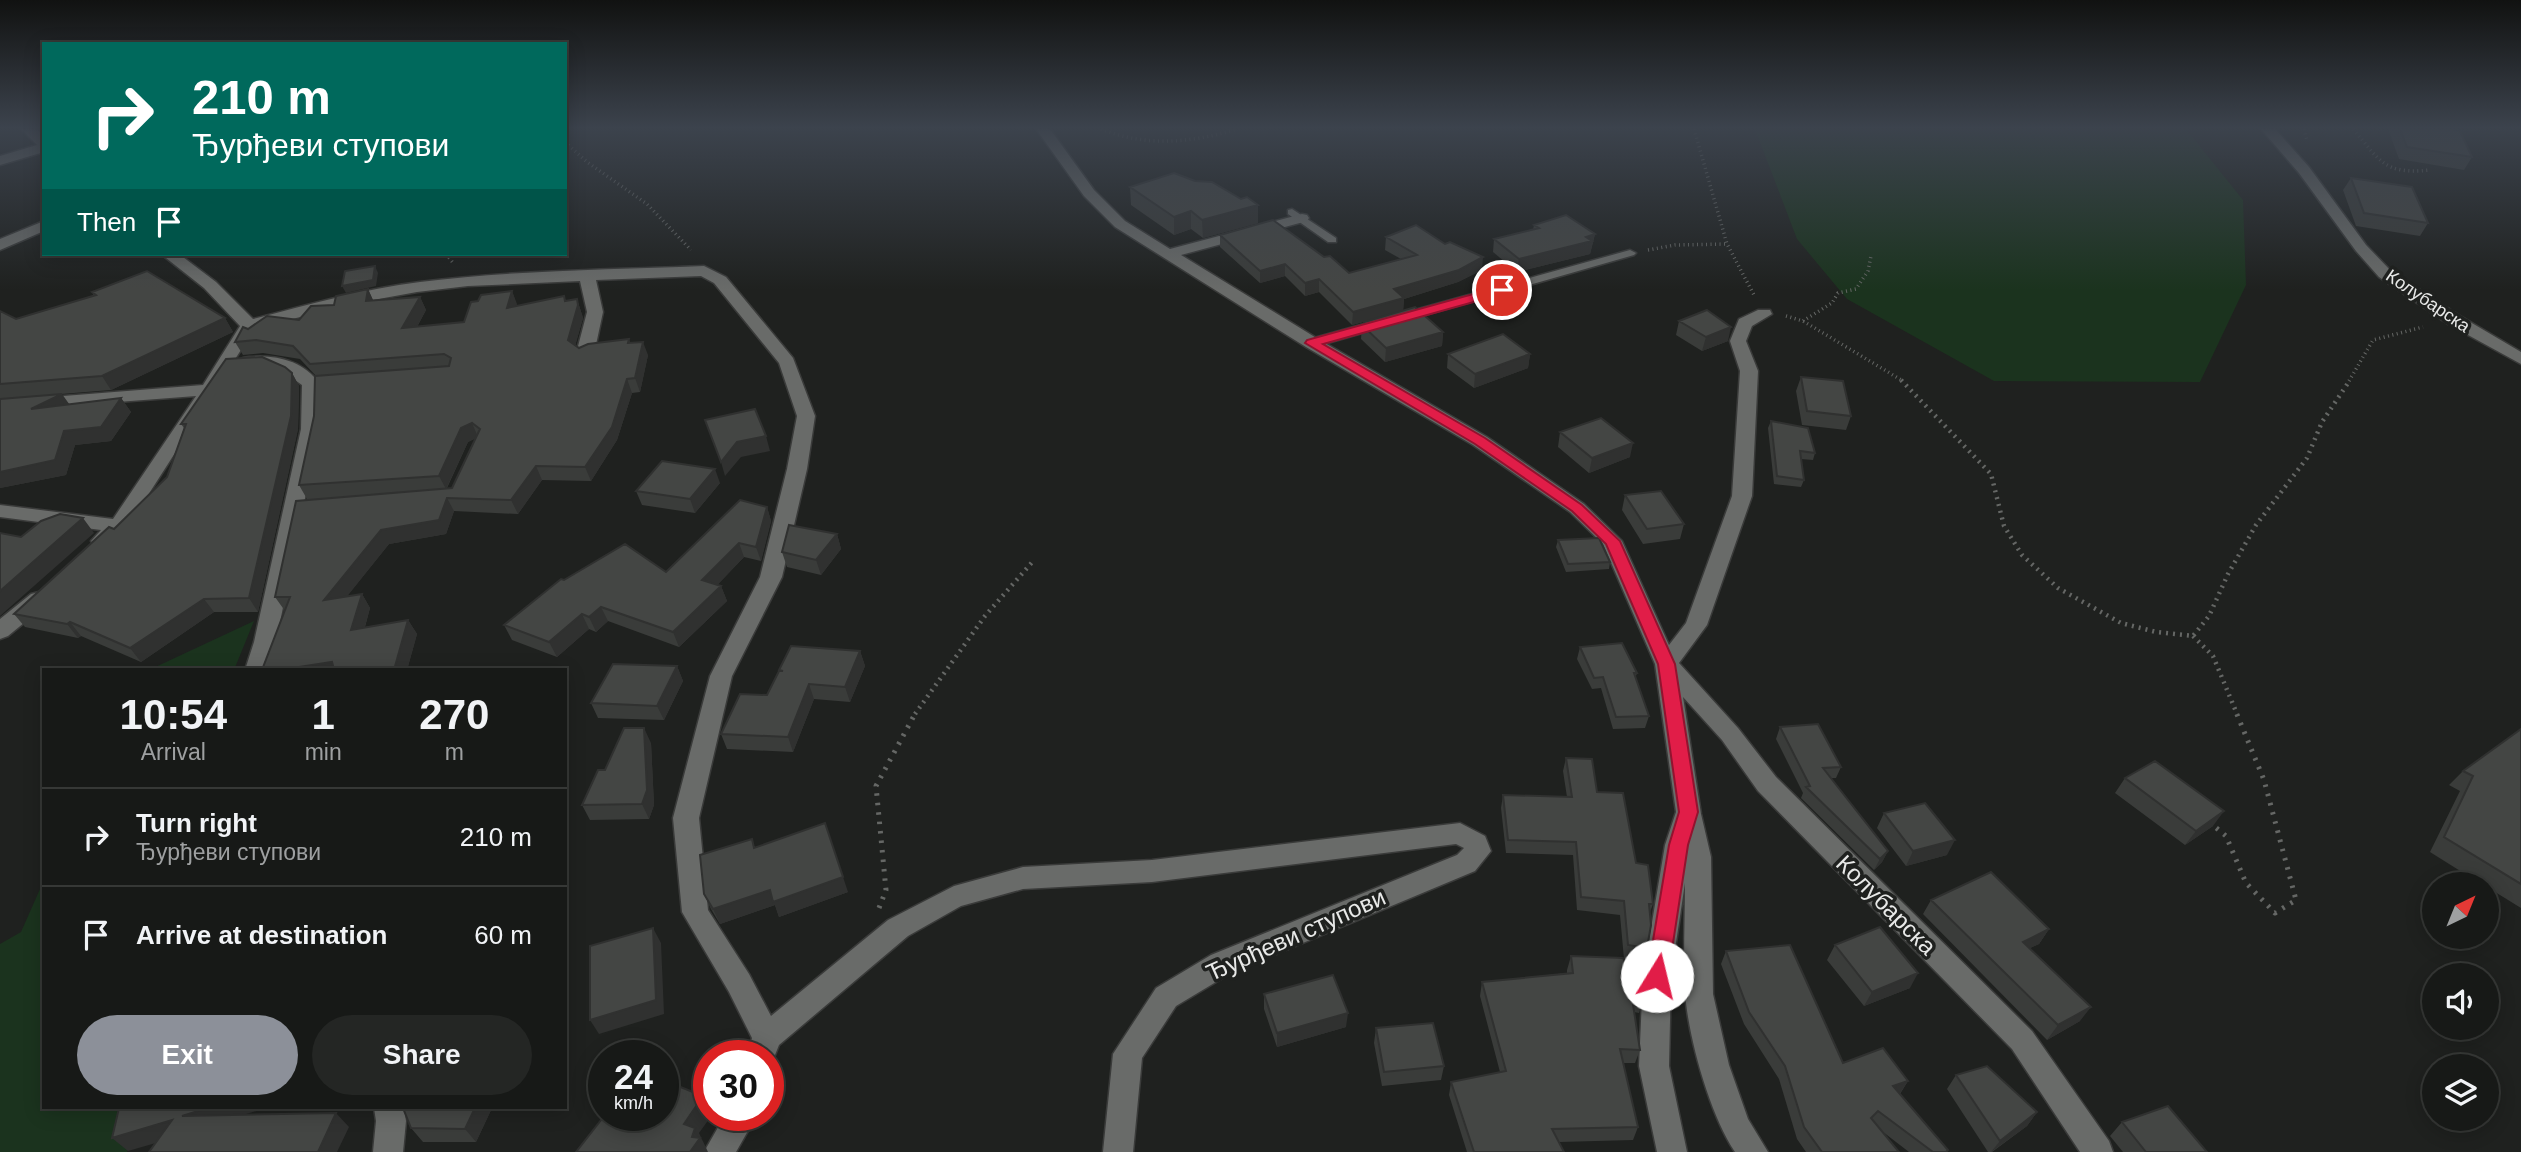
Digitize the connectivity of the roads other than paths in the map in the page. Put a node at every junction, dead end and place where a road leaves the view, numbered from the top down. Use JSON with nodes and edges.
{"nodes":[{"id":1,"x":1081,"y":183,"type":"edge"},
{"id":2,"x":2313,"y":183,"type":"edge"},
{"id":3,"x":1297,"y":215,"type":"joint"},
{"id":4,"x":42,"y":226,"type":"edge"},
{"id":5,"x":1332,"y":240,"type":"dead end"},
{"id":6,"x":0,"y":245,"type":"edge"},
{"id":7,"x":1630,"y":253,"type":"road end"},
{"id":8,"x":1168,"y":254,"type":"junction"},
{"id":9,"x":172,"y":256,"type":"edge"},
{"id":10,"x":587,"y":276,"type":"junction"},
{"id":11,"x":1764,"y":314,"type":"road end"},
{"id":12,"x":249,"y":326,"type":"junction"},
{"id":13,"x":1312,"y":343,"type":"junction"},
{"id":14,"x":585,"y":354,"type":"edge"},
{"id":15,"x":2521,"y":359,"type":"edge"},
{"id":16,"x":226,"y":364,"type":"junction"},
{"id":17,"x":206,"y":390,"type":"junction"},
{"id":18,"x":0,"y":406,"type":"edge"},
{"id":19,"x":0,"y":511,"type":"edge"},
{"id":20,"x":118,"y":526,"type":"junction"},
{"id":21,"x":90,"y":552,"type":"edge"},
{"id":22,"x":52,"y":586,"type":"edge"},
{"id":23,"x":0,"y":631,"type":"edge"},
{"id":24,"x":1667,"y":664,"type":"junction"},
{"id":25,"x":257,"y":668,"type":"edge"},
{"id":26,"x":1689,"y":812,"type":"junction"},
{"id":27,"x":762,"y":1040,"type":"edge"},
{"id":28,"x":771,"y":1040,"type":"edge"},
{"id":29,"x":388,"y":1109,"type":"edge"},
{"id":30,"x":732,"y":1131,"type":"edge"},
{"id":31,"x":388,"y":1152,"type":"edge"},
{"id":32,"x":719,"y":1152,"type":"edge"},
{"id":33,"x":1118,"y":1152,"type":"edge"},
{"id":34,"x":1672,"y":1152,"type":"edge"},
{"id":35,"x":1753,"y":1152,"type":"edge"},
{"id":36,"x":2098,"y":1152,"type":"edge"}],
"edges":[{"from":1,"to":8,"type":"street"},
{"from":2,"to":15,"type":"street","name":"Колубарска"},
{"from":3,"to":5,"type":"lane"},
{"from":3,"to":8,"type":"street"},
{"from":4,"to":6,"type":"street"},
{"from":7,"to":13,"type":"lane"},
{"from":8,"to":13,"type":"street"},
{"from":9,"to":12,"type":"street"},
{"from":10,"to":12,"type":"street"},
{"from":10,"to":14,"type":"street"},
{"from":10,"to":27,"type":"street"},
{"from":11,"to":24,"type":"street"},
{"from":12,"to":16,"type":"street"},
{"from":13,"to":24,"type":"street"},
{"from":16,"to":17,"type":"street"},
{"from":16,"to":25,"type":"street"},
{"from":17,"to":18,"type":"street"},
{"from":17,"to":20,"type":"street"},
{"from":19,"to":20,"type":"street"},
{"from":20,"to":21,"type":"street"},
{"from":22,"to":23,"type":"street"},
{"from":24,"to":26,"type":"street"},
{"from":24,"to":36,"type":"street","name":"Колубарска"},
{"from":26,"to":34,"type":"street"},
{"from":26,"to":35,"type":"street"},
{"from":28,"to":33,"type":"street","name":"Ђурђеви ступови"},
{"from":29,"to":31,"type":"street"},
{"from":30,"to":32,"type":"street"}]}
